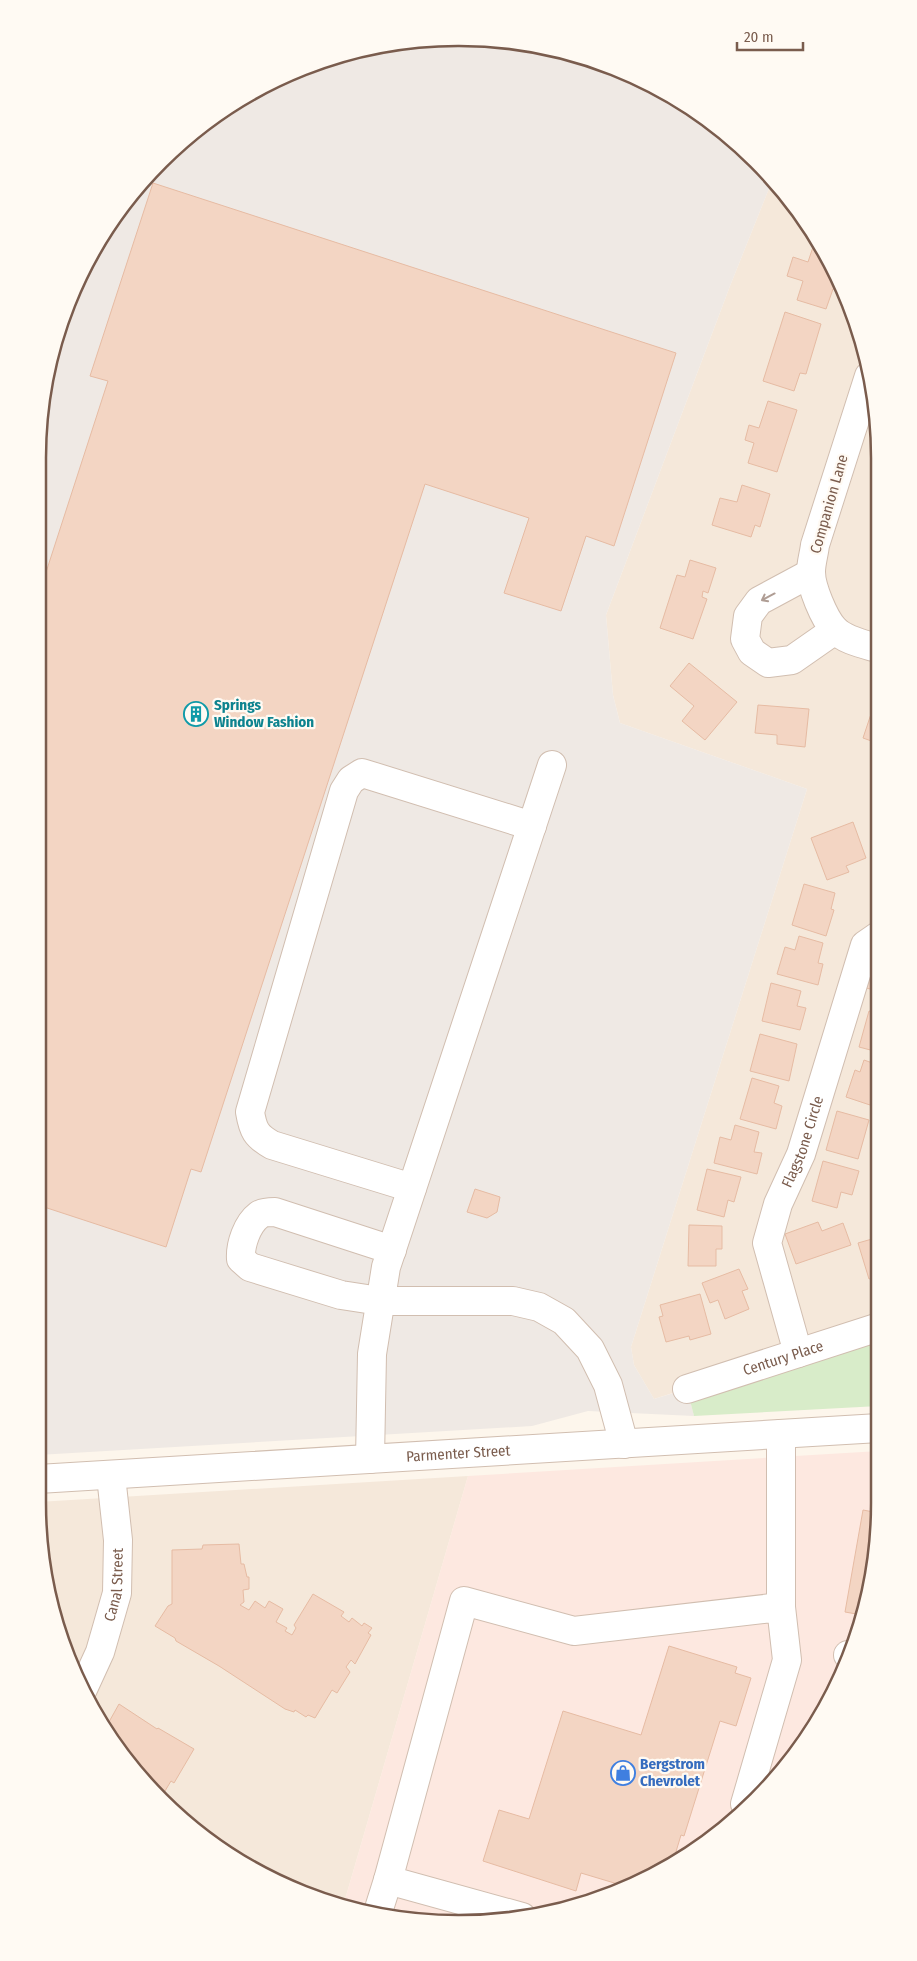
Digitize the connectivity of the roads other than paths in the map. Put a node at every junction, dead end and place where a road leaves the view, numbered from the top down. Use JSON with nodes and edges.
{"nodes":[{"id":1,"x":865,"y":389,"type":"edge"},
{"id":2,"x":811,"y":573,"type":"junction"},
{"id":3,"x":835,"y":630,"type":"junction"},
{"id":4,"x":871,"y":646,"type":"edge"},
{"id":5,"x":552,"y":765,"type":"dead end"},
{"id":6,"x":532,"y":826,"type":"junction"},
{"id":7,"x":871,"y":941,"type":"edge"},
{"id":8,"x":412,"y":1188,"type":"junction"},
{"id":9,"x":392,"y":1250,"type":"junction"},
{"id":10,"x":380,"y":1301,"type":"junction"},
{"id":11,"x":871,"y":1330,"type":"edge"},
{"id":12,"x":798,"y":1353,"type":"junction"},
{"id":13,"x":687,"y":1389,"type":"dead end"},
{"id":14,"x":871,"y":1428,"type":"edge"},
{"id":15,"x":781,"y":1434,"type":"junction"},
{"id":16,"x":624,"y":1444,"type":"junction"},
{"id":17,"x":370,"y":1459,"type":"junction"},
{"id":18,"x":111,"y":1476,"type":"junction"},
{"id":19,"x":46,"y":1479,"type":"edge"},
{"id":20,"x":781,"y":1607,"type":"junction"},
{"id":21,"x":87,"y":1680,"type":"edge"},
{"id":22,"x":747,"y":1797,"type":"edge"},
{"id":23,"x":388,"y":1880,"type":"junction"},
{"id":24,"x":380,"y":1907,"type":"edge"},
{"id":25,"x":504,"y":1912,"type":"edge"}],
"edges":[{"from":1,"to":2,"type":"street","name":"Companion Lane"},
{"from":2,"to":3,"type":"street","name":"Companion Lane"},
{"from":2,"to":3,"type":"street","one_way":true},
{"from":3,"to":4,"type":"street"},
{"from":5,"to":6,"type":"street"},
{"from":6,"to":8,"type":"street"},
{"from":6,"to":8,"type":"street"},
{"from":7,"to":12,"type":"street","name":"Flagstone Circle"},
{"from":8,"to":9,"type":"street"},
{"from":9,"to":10,"type":"street"},
{"from":9,"to":10,"type":"street"},
{"from":10,"to":16,"type":"street"},
{"from":10,"to":17,"type":"street"},
{"from":11,"to":12,"type":"street","name":"Century Place"},
{"from":12,"to":13,"type":"street","name":"Century Place"},
{"from":14,"to":15,"type":"street","name":"Parmenter Street"},
{"from":15,"to":16,"type":"street","name":"Parmenter Street"},
{"from":15,"to":20,"type":"street"},
{"from":16,"to":17,"type":"street","name":"Parmenter Street"},
{"from":17,"to":18,"type":"street","name":"Parmenter Street"},
{"from":18,"to":19,"type":"street","name":"Parmenter Street"},
{"from":18,"to":21,"type":"street","name":"Canal Street"},
{"from":20,"to":22,"type":"street"},
{"from":20,"to":23,"type":"street"},
{"from":23,"to":24,"type":"street"},
{"from":23,"to":25,"type":"street"}]}
